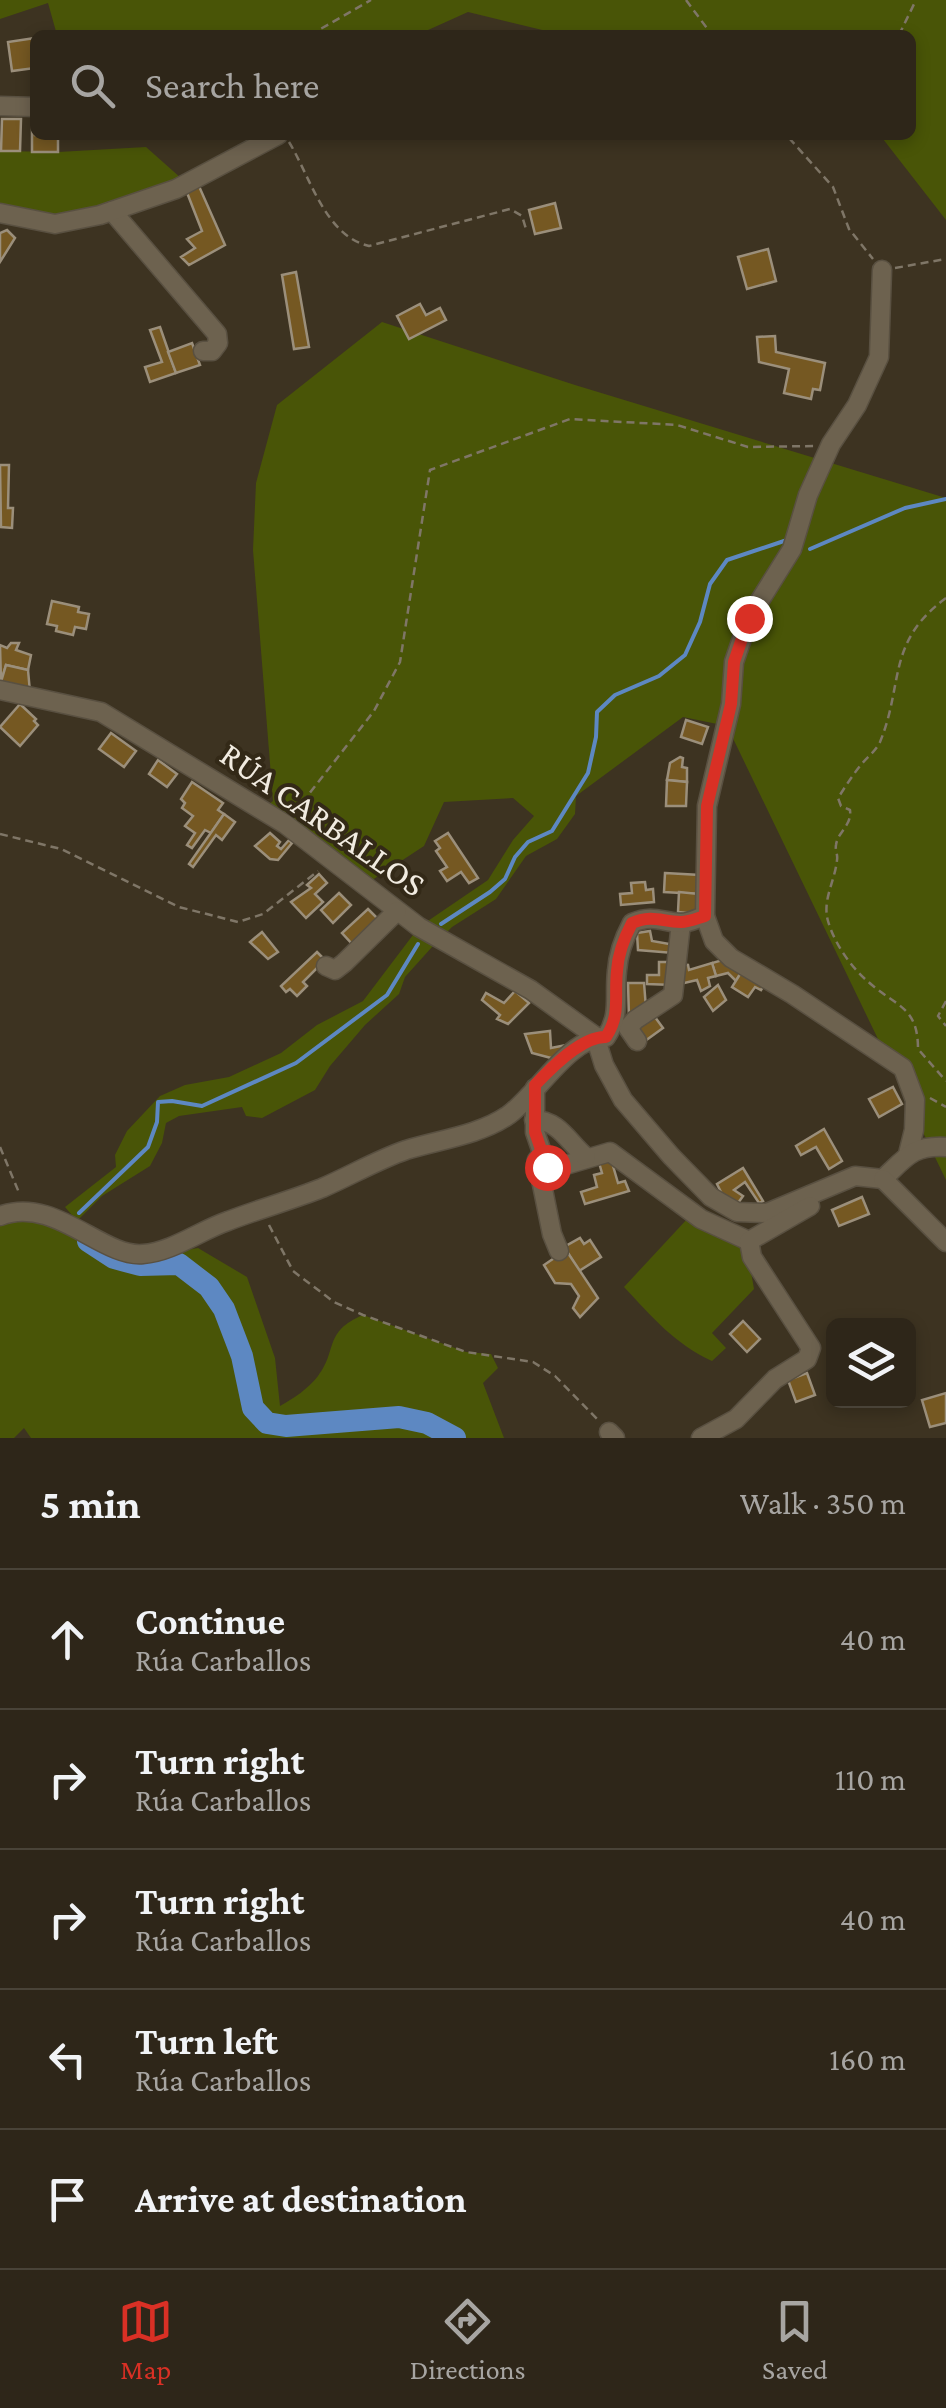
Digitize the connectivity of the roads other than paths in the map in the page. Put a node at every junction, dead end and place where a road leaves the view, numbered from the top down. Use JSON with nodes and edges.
{"nodes":[{"id":1,"x":0,"y":106,"type":"edge"},
{"id":2,"x":30,"y":107,"type":"edge"},
{"id":3,"x":269,"y":140,"type":"edge"},
{"id":4,"x":112,"y":210,"type":"junction"},
{"id":5,"x":0,"y":213,"type":"edge"},
{"id":6,"x":882,"y":270,"type":"road end"},
{"id":7,"x":203,"y":351,"type":"dead end"},
{"id":8,"x":0,"y":690,"type":"edge"},
{"id":9,"x":397,"y":911,"type":"junction"},
{"id":10,"x":705,"y":916,"type":"junction"},
{"id":11,"x":680,"y":922,"type":"junction"},
{"id":12,"x":326,"y":966,"type":"dead end"},
{"id":13,"x":594,"y":1036,"type":"junction"},
{"id":14,"x":637,"y":1041,"type":"dead end"},
{"id":15,"x":535,"y":1085,"type":"junction"},
{"id":16,"x":534,"y":1120,"type":"junction"},
{"id":17,"x":946,"y":1147,"type":"edge"},
{"id":18,"x":908,"y":1154,"type":"junction"},
{"id":19,"x":541,"y":1155,"type":"junction"},
{"id":20,"x":586,"y":1157,"type":"junction"},
{"id":21,"x":883,"y":1179,"type":"junction"},
{"id":22,"x":838,"y":1186,"type":"junction"},
{"id":23,"x":9,"y":1212,"type":"edge"},
{"id":24,"x":749,"y":1241,"type":"junction"},
{"id":25,"x":946,"y":1242,"type":"edge"},
{"id":26,"x":560,"y":1251,"type":"dead end"},
{"id":27,"x":701,"y":1438,"type":"edge"}],
"edges":[{"from":1,"to":2,"type":"street"},
{"from":3,"to":4,"type":"street"},
{"from":4,"to":5,"type":"street"},
{"from":4,"to":7,"type":"street"},
{"from":6,"to":10,"type":"street"},
{"from":8,"to":9,"type":"street","name":"RÚA CARBALLOS"},
{"from":9,"to":12,"type":"street"},
{"from":9,"to":13,"type":"street","name":"RÚA CARBALLOS"},
{"from":10,"to":11,"type":"street"},
{"from":10,"to":18,"type":"street"},
{"from":11,"to":13,"type":"street"},
{"from":11,"to":14,"type":"street"},
{"from":13,"to":15,"type":"street"},
{"from":13,"to":22,"type":"street"},
{"from":15,"to":16,"type":"street"},
{"from":15,"to":23,"type":"street"},
{"from":16,"to":19,"type":"street"},
{"from":16,"to":20,"type":"street"},
{"from":17,"to":18,"type":"street"},
{"from":18,"to":21,"type":"street"},
{"from":19,"to":20,"type":"street"},
{"from":19,"to":26,"type":"street"},
{"from":20,"to":24,"type":"street"},
{"from":21,"to":22,"type":"street"},
{"from":21,"to":25,"type":"street"},
{"from":22,"to":24,"type":"street"},
{"from":24,"to":27,"type":"street"}]}
